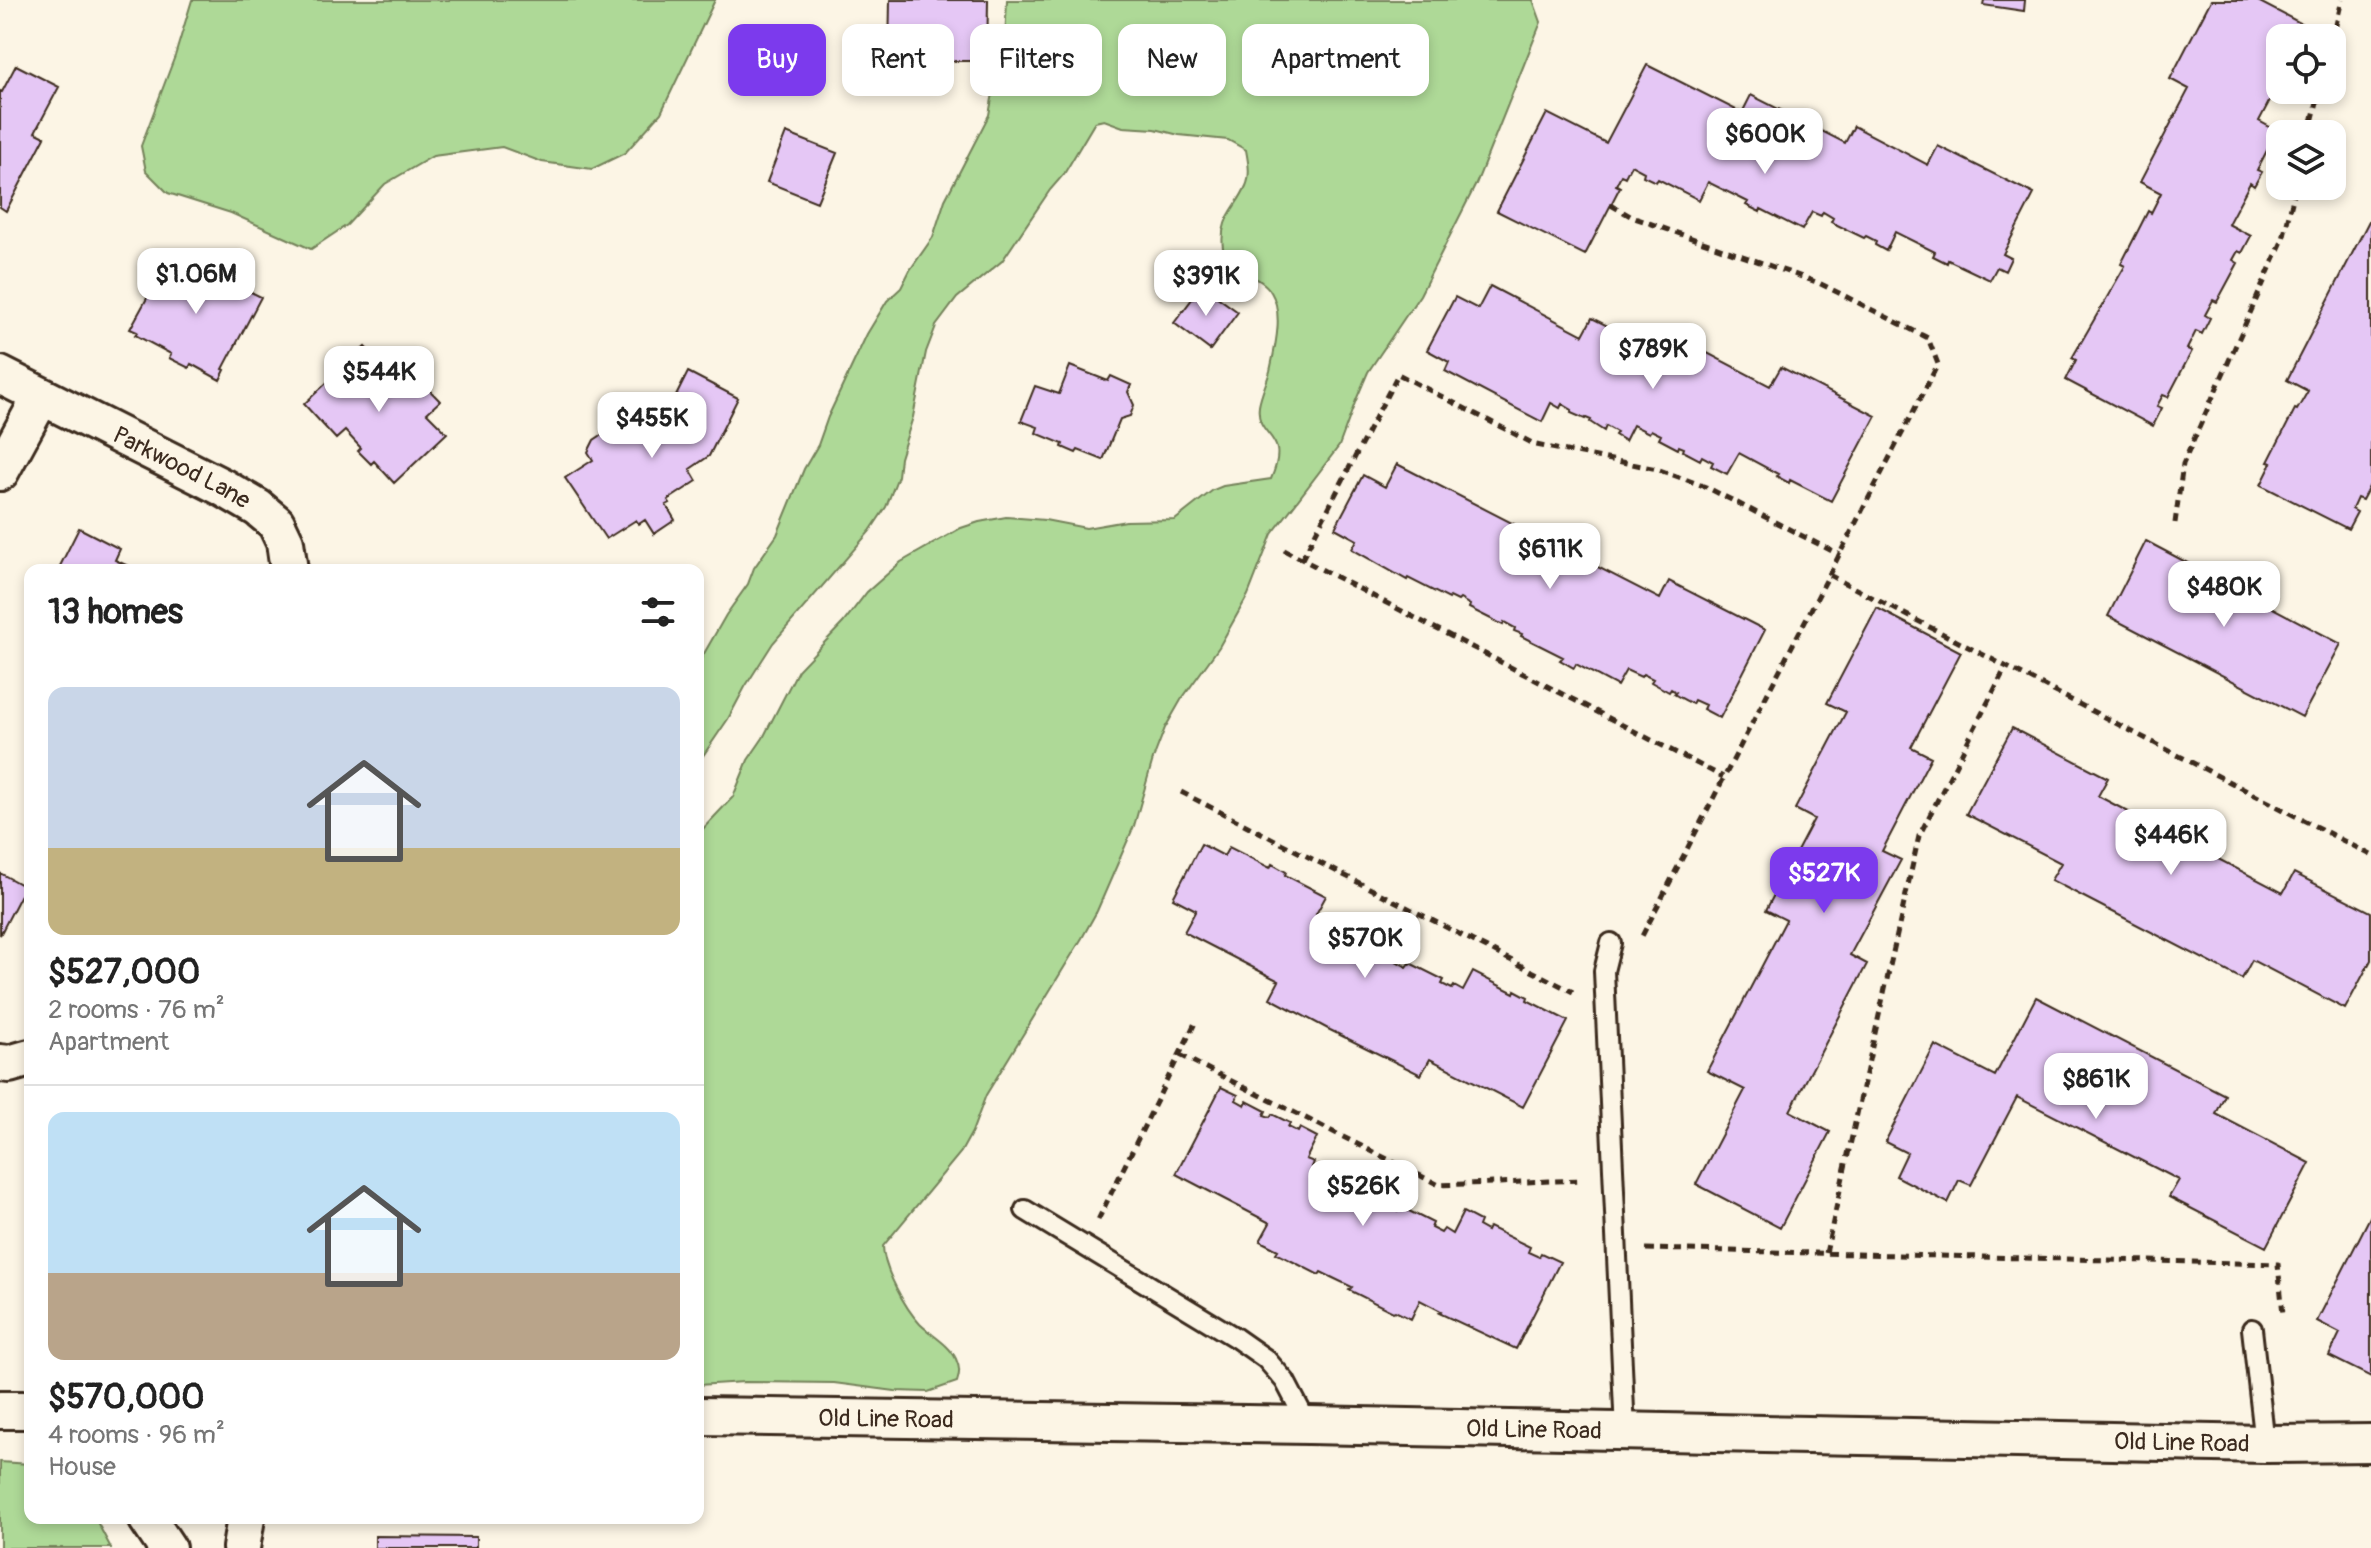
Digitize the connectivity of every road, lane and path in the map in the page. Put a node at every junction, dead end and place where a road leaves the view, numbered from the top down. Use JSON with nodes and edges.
{"nodes":[{"id":1,"x":2342,"y":0,"type":"edge"},
{"id":2,"x":2336,"y":24,"type":"edge"},
{"id":3,"x":2293,"y":200,"type":"edge"},
{"id":4,"x":1611,"y":205,"type":"dead end"},
{"id":5,"x":0,"y":375,"type":"edge"},
{"id":6,"x":41,"y":397,"type":"junction"},
{"id":7,"x":0,"y":472,"type":"edge"},
{"id":8,"x":2175,"y":523,"type":"dead end"},
{"id":9,"x":1284,"y":550,"type":"dead end"},
{"id":10,"x":1840,"y":555,"type":"junction"},
{"id":11,"x":1302,"y":559,"type":"junction"},
{"id":12,"x":288,"y":564,"type":"edge"},
{"id":13,"x":1829,"y":575,"type":"junction"},
{"id":14,"x":2006,"y":667,"type":"junction"},
{"id":15,"x":1723,"y":777,"type":"junction"},
{"id":16,"x":1181,"y":792,"type":"dead end"},
{"id":17,"x":2371,"y":855,"type":"edge"},
{"id":18,"x":1611,"y":943,"type":"dead end"},
{"id":19,"x":1604,"y":981,"type":"junction"},
{"id":20,"x":1195,"y":1023,"type":"dead end"},
{"id":21,"x":1180,"y":1055,"type":"junction"},
{"id":22,"x":24,"y":1060,"type":"edge"},
{"id":23,"x":0,"y":1063,"type":"edge"},
{"id":24,"x":1025,"y":1210,"type":"dead end"},
{"id":25,"x":1616,"y":1214,"type":"junction"},
{"id":26,"x":1085,"y":1246,"type":"junction"},
{"id":27,"x":1617,"y":1249,"type":"junction"},
{"id":28,"x":1826,"y":1253,"type":"junction"},
{"id":29,"x":2283,"y":1322,"type":"dead end"},
{"id":30,"x":2252,"y":1329,"type":"dead end"},
{"id":31,"x":0,"y":1410,"type":"edge"},
{"id":32,"x":24,"y":1410,"type":"edge"},
{"id":33,"x":704,"y":1416,"type":"edge"},
{"id":34,"x":1308,"y":1425,"type":"junction"},
{"id":35,"x":1625,"y":1432,"type":"junction"},
{"id":36,"x":2371,"y":1443,"type":"edge"},
{"id":37,"x":2265,"y":1444,"type":"junction"},
{"id":38,"x":151,"y":1524,"type":"edge"},
{"id":39,"x":245,"y":1524,"type":"edge"},
{"id":40,"x":167,"y":1548,"type":"edge"},
{"id":41,"x":241,"y":1548,"type":"edge"}],
"edges":[{"from":1,"to":2,"type":"path"},
{"from":3,"to":8,"type":"path"},
{"from":4,"to":10,"type":"path"},
{"from":5,"to":6,"type":"street","name":"Parkwood Lane"},
{"from":6,"to":7,"type":"street"},
{"from":6,"to":12,"type":"street","name":"Parkwood Lane"},
{"from":9,"to":11,"type":"path"},
{"from":10,"to":11,"type":"path"},
{"from":10,"to":13,"type":"path"},
{"from":11,"to":15,"type":"path"},
{"from":13,"to":14,"type":"path"},
{"from":13,"to":15,"type":"path"},
{"from":14,"to":17,"type":"path"},
{"from":14,"to":28,"type":"path"},
{"from":15,"to":19,"type":"path"},
{"from":16,"to":19,"type":"path"},
{"from":18,"to":19,"type":"lane"},
{"from":19,"to":25,"type":"lane"},
{"from":20,"to":21,"type":"path"},
{"from":21,"to":25,"type":"path"},
{"from":21,"to":26,"type":"path"},
{"from":22,"to":23,"type":"street"},
{"from":24,"to":26,"type":"lane"},
{"from":25,"to":27,"type":"lane"},
{"from":26,"to":34,"type":"lane"},
{"from":27,"to":28,"type":"path"},
{"from":27,"to":35,"type":"lane"},
{"from":28,"to":29,"type":"path"},
{"from":30,"to":37,"type":"lane"},
{"from":31,"to":32,"type":"street"},
{"from":33,"to":34,"type":"street","name":"Old Line Road"},
{"from":34,"to":35,"type":"street","name":"Old Line Road"},
{"from":35,"to":37,"type":"street","name":"Old Line Road"},
{"from":36,"to":37,"type":"street","name":"Old Line Road"},
{"from":38,"to":40,"type":"street"},
{"from":39,"to":41,"type":"street"}]}
